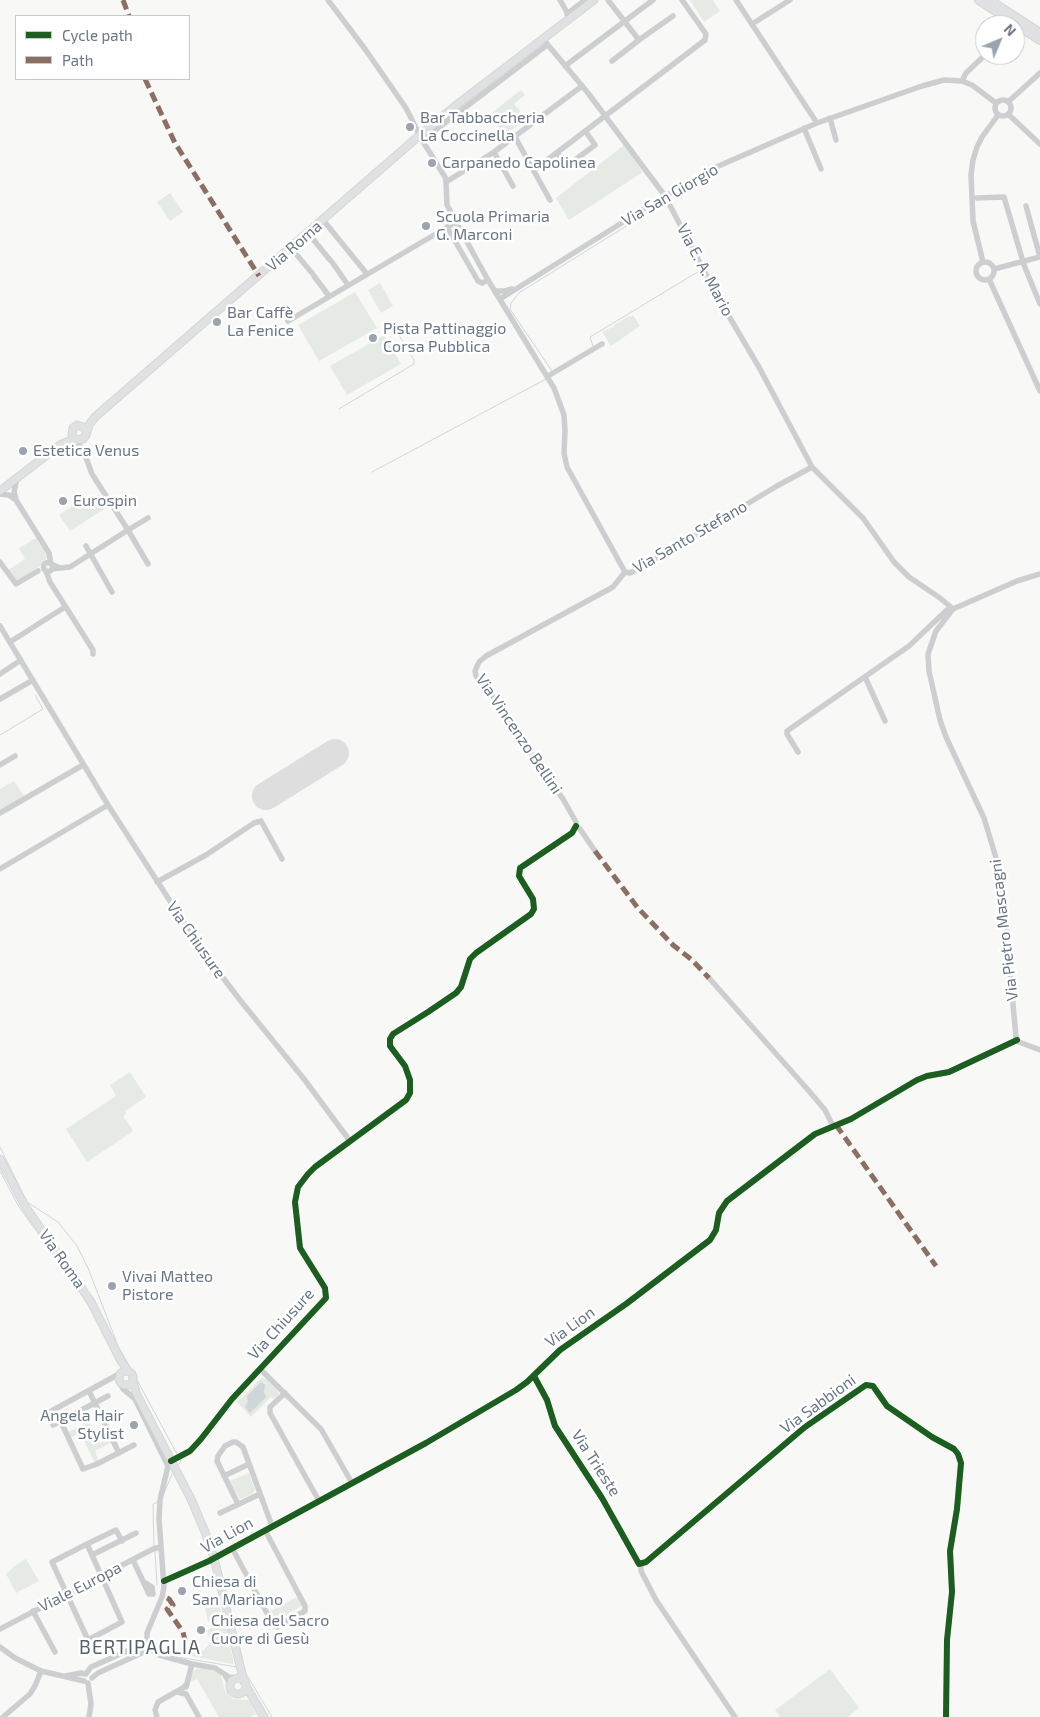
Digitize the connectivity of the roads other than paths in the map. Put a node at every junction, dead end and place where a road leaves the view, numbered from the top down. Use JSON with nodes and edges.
{"nodes":[{"id":1,"x":328,"y":0,"type":"edge"},
{"id":2,"x":560,"y":0,"type":"edge"},
{"id":3,"x":585,"y":0,"type":"edge"},
{"id":4,"x":594,"y":0,"type":"edge"},
{"id":5,"x":608,"y":0,"type":"edge"},
{"id":6,"x":653,"y":0,"type":"edge"},
{"id":7,"x":682,"y":0,"type":"edge"},
{"id":8,"x":736,"y":0,"type":"edge"},
{"id":9,"x":790,"y":0,"type":"edge"},
{"id":10,"x":979,"y":0,"type":"edge"},
{"id":11,"x":989,"y":0,"type":"edge"},
{"id":12,"x":568,"y":16,"type":"junction"},
{"id":13,"x":673,"y":16,"type":"dead end"},
{"id":14,"x":625,"y":21,"type":"junction"},
{"id":15,"x":752,"y":24,"type":"junction"},
{"id":16,"x":1040,"y":33,"type":"edge"},
{"id":17,"x":639,"y":40,"type":"junction"},
{"id":18,"x":1040,"y":40,"type":"edge"},
{"id":19,"x":545,"y":42,"type":"junction"},
{"id":20,"x":612,"y":61,"type":"dead end"},
{"id":21,"x":975,"y":64,"type":"edge"},
{"id":22,"x":565,"y":66,"type":"junction"},
{"id":23,"x":1040,"y":73,"type":"edge"},
{"id":24,"x":962,"y":81,"type":"junction"},
{"id":25,"x":582,"y":86,"type":"junction"},
{"id":26,"x":1008,"y":102,"type":"junction"},
{"id":27,"x":996,"y":103,"type":"junction"},
{"id":28,"x":1008,"y":114,"type":"junction"},
{"id":29,"x":998,"y":115,"type":"junction"},
{"id":30,"x":606,"y":116,"type":"junction"},
{"id":31,"x":830,"y":118,"type":"junction"},
{"id":32,"x":817,"y":123,"type":"junction"},
{"id":33,"x":804,"y":128,"type":"junction"},
{"id":34,"x":586,"y":132,"type":"junction"},
{"id":35,"x":420,"y":135,"type":"junction"},
{"id":36,"x":515,"y":137,"type":"junction"},
{"id":37,"x":836,"y":140,"type":"dead end"},
{"id":38,"x":1040,"y":144,"type":"edge"},
{"id":39,"x":494,"y":152,"type":"junction"},
{"id":40,"x":557,"y":153,"type":"junction"},
{"id":41,"x":821,"y":169,"type":"dead end"},
{"id":42,"x":534,"y":170,"type":"junction"},
{"id":43,"x":446,"y":182,"type":"junction"},
{"id":44,"x":513,"y":186,"type":"dead end"},
{"id":45,"x":665,"y":196,"type":"junction"},
{"id":46,"x":977,"y":198,"type":"dead end"},
{"id":47,"x":550,"y":200,"type":"dead end"},
{"id":48,"x":1026,"y":206,"type":"dead end"},
{"id":49,"x":323,"y":220,"type":"junction"},
{"id":50,"x":456,"y":222,"type":"junction"},
{"id":51,"x":447,"y":228,"type":"junction"},
{"id":52,"x":308,"y":233,"type":"junction"},
{"id":53,"x":291,"y":248,"type":"junction"},
{"id":54,"x":472,"y":252,"type":"junction"},
{"id":55,"x":464,"y":257,"type":"junction"},
{"id":56,"x":1040,"y":257,"type":"edge"},
{"id":57,"x":983,"y":262,"type":"junction"},
{"id":58,"x":1023,"y":262,"type":"junction"},
{"id":59,"x":994,"y":269,"type":"junction"},
{"id":60,"x":367,"y":274,"type":"junction"},
{"id":61,"x":989,"y":279,"type":"junction"},
{"id":62,"x":488,"y":280,"type":"junction"},
{"id":63,"x":348,"y":285,"type":"junction"},
{"id":64,"x":519,"y":287,"type":"junction"},
{"id":65,"x":495,"y":291,"type":"junction"},
{"id":66,"x":329,"y":296,"type":"junction"},
{"id":67,"x":500,"y":299,"type":"junction"},
{"id":68,"x":1040,"y":304,"type":"edge"},
{"id":69,"x":505,"y":307,"type":"junction"},
{"id":70,"x":288,"y":320,"type":"dead end"},
{"id":71,"x":602,"y":344,"type":"dead end"},
{"id":72,"x":548,"y":376,"type":"junction"},
{"id":73,"x":1040,"y":390,"type":"edge"},
{"id":74,"x":85,"y":430,"type":"junction"},
{"id":75,"x":74,"y":437,"type":"junction"},
{"id":76,"x":85,"y":455,"type":"junction"},
{"id":77,"x":812,"y":467,"type":"junction"},
{"id":78,"x":18,"y":478,"type":"junction"},
{"id":79,"x":0,"y":493,"type":"edge"},
{"id":80,"x":16,"y":500,"type":"junction"},
{"id":81,"x":148,"y":518,"type":"dead end"},
{"id":82,"x":128,"y":530,"type":"junction"},
{"id":83,"x":86,"y":546,"type":"dead end"},
{"id":84,"x":91,"y":554,"type":"junction"},
{"id":85,"x":0,"y":562,"type":"edge"},
{"id":86,"x":148,"y":564,"type":"dead end"},
{"id":87,"x":46,"y":568,"type":"junction"},
{"id":88,"x":625,"y":572,"type":"junction"},
{"id":89,"x":1040,"y":574,"type":"edge"},
{"id":90,"x":112,"y":592,"type":"dead end"},
{"id":91,"x":65,"y":607,"type":"junction"},
{"id":92,"x":952,"y":608,"type":"junction"},
{"id":93,"x":941,"y":618,"type":"junction"},
{"id":94,"x":0,"y":626,"type":"edge"},
{"id":95,"x":10,"y":642,"type":"junction"},
{"id":96,"x":93,"y":654,"type":"dead end"},
{"id":97,"x":21,"y":660,"type":"junction"},
{"id":98,"x":0,"y":674,"type":"edge"},
{"id":99,"x":865,"y":677,"type":"junction"},
{"id":100,"x":33,"y":680,"type":"junction"},
{"id":101,"x":0,"y":699,"type":"edge"},
{"id":102,"x":885,"y":722,"type":"dead end"},
{"id":103,"x":798,"y":752,"type":"dead end"},
{"id":104,"x":15,"y":756,"type":"dead end"},
{"id":105,"x":0,"y":765,"type":"edge"},
{"id":106,"x":83,"y":765,"type":"junction"},
{"id":107,"x":108,"y":805,"type":"junction"},
{"id":108,"x":0,"y":813,"type":"edge"},
{"id":109,"x":576,"y":826,"type":"junction"},
{"id":110,"x":595,"y":851,"type":"dead end"},
{"id":111,"x":282,"y":859,"type":"dead end"},
{"id":112,"x":0,"y":869,"type":"edge"},
{"id":113,"x":157,"y":882,"type":"junction"},
{"id":114,"x":709,"y":978,"type":"dead end"},
{"id":115,"x":1017,"y":1040,"type":"junction"},
{"id":116,"x":1040,"y":1050,"type":"edge"},
{"id":117,"x":833,"y":1126,"type":"junction"},
{"id":118,"x":350,"y":1141,"type":"junction"},
{"id":119,"x":0,"y":1159,"type":"edge"},
{"id":120,"x":260,"y":1369,"type":"junction"},
{"id":121,"x":123,"y":1372,"type":"junction"},
{"id":122,"x":534,"y":1376,"type":"junction"},
{"id":123,"x":132,"y":1380,"type":"junction"},
{"id":124,"x":104,"y":1384,"type":"junction"},
{"id":125,"x":122,"y":1384,"type":"junction"},
{"id":126,"x":89,"y":1391,"type":"junction"},
{"id":127,"x":285,"y":1392,"type":"junction"},
{"id":128,"x":136,"y":1393,"type":"junction"},
{"id":129,"x":108,"y":1396,"type":"dead end"},
{"id":130,"x":95,"y":1402,"type":"junction"},
{"id":131,"x":56,"y":1409,"type":"junction"},
{"id":132,"x":46,"y":1414,"type":"dead end"},
{"id":133,"x":62,"y":1421,"type":"junction"},
{"id":134,"x":53,"y":1425,"type":"dead end"},
{"id":135,"x":134,"y":1445,"type":"dead end"},
{"id":136,"x":119,"y":1453,"type":"junction"},
{"id":137,"x":176,"y":1460,"type":"junction"},
{"id":138,"x":250,"y":1464,"type":"junction"},
{"id":139,"x":224,"y":1476,"type":"junction"},
{"id":140,"x":352,"y":1483,"type":"junction"},
{"id":141,"x":260,"y":1494,"type":"junction"},
{"id":142,"x":319,"y":1501,"type":"junction"},
{"id":143,"x":238,"y":1504,"type":"junction"},
{"id":144,"x":220,"y":1513,"type":"dead end"},
{"id":145,"x":272,"y":1526,"type":"junction"},
{"id":146,"x":265,"y":1530,"type":"junction"},
{"id":147,"x":136,"y":1533,"type":"dead end"},
{"id":148,"x":122,"y":1541,"type":"junction"},
{"id":149,"x":87,"y":1544,"type":"junction"},
{"id":150,"x":157,"y":1548,"type":"junction"},
{"id":151,"x":232,"y":1548,"type":"junction"},
{"id":152,"x":92,"y":1555,"type":"junction"},
{"id":153,"x":214,"y":1558,"type":"junction"},
{"id":154,"x":134,"y":1560,"type":"junction"},
{"id":155,"x":640,"y":1564,"type":"junction"},
{"id":156,"x":102,"y":1576,"type":"junction"},
{"id":157,"x":164,"y":1581,"type":"junction"},
{"id":158,"x":144,"y":1582,"type":"dead end"},
{"id":159,"x":67,"y":1594,"type":"junction"},
{"id":160,"x":33,"y":1611,"type":"junction"},
{"id":161,"x":0,"y":1628,"type":"edge"},
{"id":162,"x":145,"y":1643,"type":"junction"},
{"id":163,"x":0,"y":1647,"type":"edge"},
{"id":164,"x":148,"y":1650,"type":"junction"},
{"id":165,"x":55,"y":1652,"type":"dead end"},
{"id":166,"x":192,"y":1664,"type":"junction"},
{"id":167,"x":41,"y":1671,"type":"junction"},
{"id":168,"x":85,"y":1674,"type":"junction"},
{"id":169,"x":225,"y":1674,"type":"junction"},
{"id":170,"x":63,"y":1676,"type":"junction"},
{"id":171,"x":88,"y":1681,"type":"junction"},
{"id":172,"x":241,"y":1681,"type":"junction"},
{"id":173,"x":187,"y":1684,"type":"junction"},
{"id":174,"x":230,"y":1684,"type":"junction"},
{"id":175,"x":177,"y":1692,"type":"junction"},
{"id":176,"x":241,"y":1693,"type":"junction"},
{"id":177,"x":186,"y":1694,"type":"junction"},
{"id":178,"x":251,"y":1696,"type":"junction"},
{"id":179,"x":3,"y":1717,"type":"edge"},
{"id":180,"x":88,"y":1717,"type":"edge"},
{"id":181,"x":157,"y":1717,"type":"edge"},
{"id":182,"x":199,"y":1717,"type":"edge"},
{"id":183,"x":264,"y":1717,"type":"edge"},
{"id":184,"x":735,"y":1717,"type":"edge"},
{"id":185,"x":946,"y":1717,"type":"edge"}],
"edges":[{"from":1,"to":35,"type":"street","name":"Via Santo Stefano"},
{"from":2,"to":12,"type":"street"},
{"from":3,"to":12,"type":"street","name":"Via Roma"},
{"from":4,"to":12,"type":"main road","name":"Via Roma"},
{"from":5,"to":14,"type":"street"},
{"from":6,"to":14,"type":"street"},
{"from":7,"to":30,"type":"street"},
{"from":8,"to":15,"type":"street"},
{"from":9,"to":15,"type":"street"},
{"from":10,"to":18,"type":"highway"},
{"from":11,"to":16,"type":"highway"},
{"from":12,"to":19,"type":"main road","name":"Via Roma"},
{"from":13,"to":17,"type":"street"},
{"from":14,"to":17,"type":"street"},
{"from":14,"to":22,"type":"street"},
{"from":15,"to":32,"type":"street"},
{"from":17,"to":20,"type":"street"},
{"from":19,"to":22,"type":"street","name":"Via E. A. Mario"},
{"from":19,"to":35,"type":"main road","name":"Via Roma"},
{"from":21,"to":24,"type":"street"},
{"from":22,"to":25,"type":"street","name":"Via E. A. Mario"},
{"from":23,"to":26,"type":"street"},
{"from":24,"to":27,"type":"street"},
{"from":24,"to":31,"type":"street","name":"Via San Giorgio"},
{"from":25,"to":30,"type":"street","name":"Via E. A. Mario"},
{"from":25,"to":36,"type":"street"},
{"from":26,"to":27,"type":"street"},
{"from":26,"to":28,"type":"street"},
{"from":27,"to":29,"type":"street"},
{"from":28,"to":29,"type":"street"},
{"from":28,"to":38,"type":"street"},
{"from":29,"to":57,"type":"street"},
{"from":30,"to":34,"type":"street"},
{"from":30,"to":45,"type":"street","name":"Via E. A. Mario"},
{"from":31,"to":32,"type":"street","name":"Via San Giorgio"},
{"from":31,"to":37,"type":"street"},
{"from":32,"to":33,"type":"street","name":"Via San Giorgio"},
{"from":33,"to":41,"type":"street"},
{"from":33,"to":45,"type":"street","name":"Via San Giorgio"},
{"from":34,"to":40,"type":"street"},
{"from":34,"to":40,"type":"street"},
{"from":35,"to":43,"type":"street","name":"Via Santo Stefano"},
{"from":35,"to":49,"type":"main road","name":"Via Roma"},
{"from":36,"to":39,"type":"street"},
{"from":36,"to":42,"type":"street"},
{"from":39,"to":43,"type":"street"},
{"from":39,"to":44,"type":"street"},
{"from":40,"to":42,"type":"street"},
{"from":42,"to":47,"type":"street"},
{"from":43,"to":50,"type":"street","name":"Via Santo Stefano"},
{"from":45,"to":64,"type":"street","name":"Via San Giorgio"},
{"from":45,"to":77,"type":"street","name":"Via E. A. Mario"},
{"from":46,"to":58,"type":"street"},
{"from":48,"to":56,"type":"street"},
{"from":49,"to":52,"type":"main road","name":"Via Roma"},
{"from":49,"to":60,"type":"street"},
{"from":50,"to":51,"type":"street"},
{"from":50,"to":54,"type":"street","name":"Via Santo Stefano"},
{"from":51,"to":55,"type":"street"},
{"from":51,"to":60,"type":"street"},
{"from":52,"to":53,"type":"main road","name":"Via Roma"},
{"from":52,"to":63,"type":"street"},
{"from":53,"to":66,"type":"street"},
{"from":53,"to":74,"type":"main road","name":"Via Roma"},
{"from":54,"to":55,"type":"street"},
{"from":54,"to":62,"type":"street","name":"Via Santo Stefano"},
{"from":55,"to":62,"type":"street","name":"Via Santo Stefano"},
{"from":56,"to":58,"type":"street"},
{"from":57,"to":59,"type":"street"},
{"from":57,"to":61,"type":"street"},
{"from":58,"to":59,"type":"street"},
{"from":58,"to":68,"type":"street"},
{"from":59,"to":61,"type":"street"},
{"from":60,"to":63,"type":"street"},
{"from":61,"to":73,"type":"street"},
{"from":62,"to":65,"type":"street","name":"Via Santo Stefano"},
{"from":63,"to":66,"type":"street"},
{"from":64,"to":65,"type":"street","name":"Via San Giorgio"},
{"from":64,"to":67,"type":"street","name":"Via San Giorgio"},
{"from":64,"to":69,"type":"street","name":"Via San Giorgio"},
{"from":65,"to":67,"type":"street","name":"Via Santo Stefano"},
{"from":66,"to":70,"type":"street"},
{"from":67,"to":69,"type":"street","name":"Via Santo Stefano"},
{"from":69,"to":72,"type":"street","name":"Via Santo Stefano"},
{"from":71,"to":72,"type":"street"},
{"from":72,"to":88,"type":"street","name":"Via Santo Stefano"},
{"from":74,"to":75,"type":"main road"},
{"from":74,"to":75,"type":"main road"},
{"from":74,"to":76,"type":"street"},
{"from":75,"to":76,"type":"street"},
{"from":75,"to":78,"type":"main road"},
{"from":76,"to":82,"type":"street"},
{"from":77,"to":88,"type":"street","name":"Via Santo Stefano"},
{"from":77,"to":92,"type":"street"},
{"from":78,"to":79,"type":"main road"},
{"from":78,"to":80,"type":"street"},
{"from":79,"to":80,"type":"street"},
{"from":80,"to":87,"type":"street"},
{"from":81,"to":82,"type":"street"},
{"from":82,"to":84,"type":"street"},
{"from":82,"to":86,"type":"street"},
{"from":83,"to":84,"type":"street"},
{"from":84,"to":87,"type":"street"},
{"from":84,"to":90,"type":"street"},
{"from":85,"to":87,"type":"street"},
{"from":87,"to":91,"type":"street"},
{"from":88,"to":109,"type":"street","name":"Via Vincenzo Bellini"},
{"from":89,"to":92,"type":"street","name":"Via Pietro Mascagni"},
{"from":91,"to":95,"type":"street"},
{"from":91,"to":96,"type":"street"},
{"from":92,"to":93,"type":"street","name":"Via Pietro Mascagni"},
{"from":93,"to":99,"type":"street","name":"Via Pietro Mascagni"},
{"from":93,"to":115,"type":"street","name":"Via Pietro Mascagni"},
{"from":94,"to":95,"type":"street","name":"Via Chiusure"},
{"from":95,"to":97,"type":"street","name":"Via Chiusure"},
{"from":97,"to":98,"type":"street"},
{"from":97,"to":100,"type":"street","name":"Via Chiusure"},
{"from":99,"to":102,"type":"street"},
{"from":99,"to":103,"type":"street","name":"Via Pietro Mascagni"},
{"from":100,"to":101,"type":"street"},
{"from":100,"to":106,"type":"street","name":"Via Chiusure"},
{"from":104,"to":105,"type":"street"},
{"from":106,"to":107,"type":"street","name":"Via Chiusure"},
{"from":106,"to":108,"type":"street"},
{"from":107,"to":112,"type":"street"},
{"from":107,"to":113,"type":"street","name":"Via Chiusure"},
{"from":109,"to":110,"type":"street","name":"Via Vincenzo Bellini"},
{"from":109,"to":118,"type":"street"},
{"from":111,"to":113,"type":"street","name":"Via Chiusure"},
{"from":113,"to":118,"type":"street","name":"Via Chiusure"},
{"from":114,"to":117,"type":"street"},
{"from":115,"to":116,"type":"street"},
{"from":115,"to":117,"type":"street","name":"Via Lion"},
{"from":117,"to":122,"type":"street","name":"Via Lion"},
{"from":118,"to":120,"type":"street","name":"Via Chiusure"},
{"from":119,"to":121,"type":"main road","name":"Via Roma"},
{"from":120,"to":127,"type":"street"},
{"from":120,"to":137,"type":"street","name":"Via Chiusure"},
{"from":121,"to":123,"type":"main road"},
{"from":121,"to":124,"type":"street"},
{"from":121,"to":125,"type":"main road"},
{"from":122,"to":140,"type":"street","name":"Via Lion"},
{"from":122,"to":155,"type":"street","name":"Via Trieste"},
{"from":123,"to":125,"type":"main road"},
{"from":123,"to":128,"type":"main road"},
{"from":124,"to":125,"type":"street"},
{"from":124,"to":126,"type":"street"},
{"from":125,"to":128,"type":"main road"},
{"from":125,"to":150,"type":"street"},
{"from":126,"to":130,"type":"street"},
{"from":126,"to":131,"type":"street"},
{"from":127,"to":140,"type":"street"},
{"from":127,"to":142,"type":"street"},
{"from":128,"to":137,"type":"main road"},
{"from":129,"to":130,"type":"street"},
{"from":130,"to":133,"type":"street"},
{"from":130,"to":136,"type":"street"},
{"from":131,"to":132,"type":"street"},
{"from":131,"to":133,"type":"street"},
{"from":133,"to":134,"type":"street"},
{"from":133,"to":136,"type":"street"},
{"from":135,"to":136,"type":"street"},
{"from":137,"to":153,"type":"main road"},
{"from":138,"to":139,"type":"street"},
{"from":138,"to":139,"type":"street"},
{"from":138,"to":141,"type":"street"},
{"from":139,"to":143,"type":"street"},
{"from":140,"to":142,"type":"street","name":"Via Lion"},
{"from":141,"to":143,"type":"street"},
{"from":141,"to":145,"type":"street"},
{"from":142,"to":145,"type":"street","name":"Via Lion"},
{"from":143,"to":144,"type":"street"},
{"from":145,"to":146,"type":"street","name":"Via Lion"},
{"from":146,"to":151,"type":"street","name":"Via Lion"},
{"from":146,"to":151,"type":"street"},
{"from":147,"to":148,"type":"street"},
{"from":148,"to":149,"type":"street"},
{"from":148,"to":152,"type":"street"},
{"from":149,"to":152,"type":"street"},
{"from":149,"to":159,"type":"street"},
{"from":150,"to":154,"type":"street","name":"Viale Europa"},
{"from":150,"to":157,"type":"street"},
{"from":151,"to":153,"type":"street","name":"Via Lion"},
{"from":152,"to":156,"type":"street"},
{"from":153,"to":157,"type":"street","name":"Via Lion"},
{"from":153,"to":172,"type":"main road"},
{"from":154,"to":156,"type":"street","name":"Viale Europa"},
{"from":154,"to":158,"type":"street"},
{"from":155,"to":184,"type":"street","name":"Via Trieste"},
{"from":155,"to":185,"type":"street","name":"Via Sabbioni"},
{"from":156,"to":159,"type":"street","name":"Viale Europa"},
{"from":156,"to":159,"type":"street"},
{"from":157,"to":162,"type":"street"},
{"from":159,"to":160,"type":"street","name":"Viale Europa"},
{"from":160,"to":161,"type":"street","name":"Viale Europa"},
{"from":160,"to":165,"type":"street"},
{"from":162,"to":164,"type":"street"},
{"from":162,"to":168,"type":"street"},
{"from":163,"to":167,"type":"street"},
{"from":164,"to":166,"type":"street"},
{"from":164,"to":171,"type":"street"},
{"from":166,"to":169,"type":"street"},
{"from":166,"to":173,"type":"street"},
{"from":167,"to":170,"type":"street"},
{"from":167,"to":179,"type":"street"},
{"from":168,"to":170,"type":"street"},
{"from":168,"to":171,"type":"street"},
{"from":169,"to":172,"type":"street"},
{"from":169,"to":174,"type":"street"},
{"from":170,"to":171,"type":"street"},
{"from":171,"to":180,"type":"street"},
{"from":172,"to":174,"type":"main road"},
{"from":172,"to":176,"type":"main road"},
{"from":172,"to":178,"type":"main road"},
{"from":173,"to":175,"type":"street"},
{"from":173,"to":177,"type":"street"},
{"from":174,"to":176,"type":"main road"},
{"from":175,"to":177,"type":"street"},
{"from":175,"to":181,"type":"street"},
{"from":176,"to":178,"type":"main road"},
{"from":177,"to":182,"type":"street"},
{"from":178,"to":183,"type":"main road"}]}
